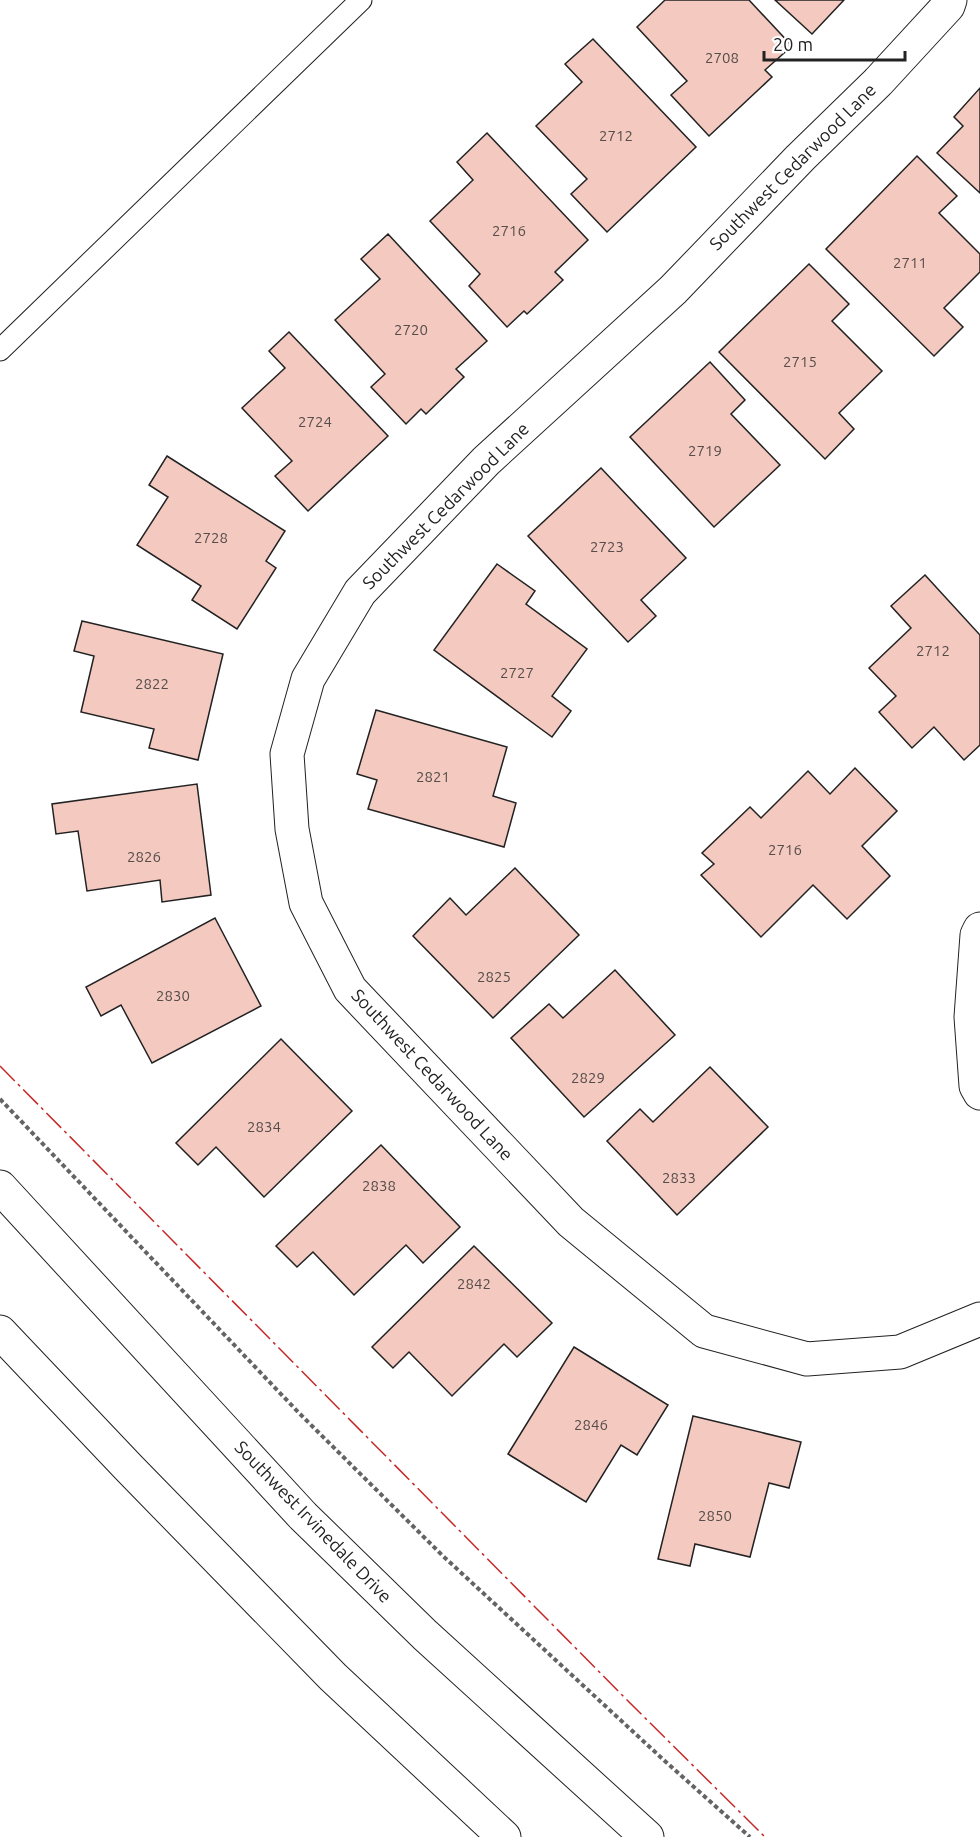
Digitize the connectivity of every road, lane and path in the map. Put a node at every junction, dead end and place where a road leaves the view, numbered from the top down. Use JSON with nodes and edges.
{"nodes":[{"id":1,"x":361,"y":0,"type":"edge"},
{"id":2,"x":950,"y":0,"type":"edge"},
{"id":3,"x":0,"y":350,"type":"edge"},
{"id":4,"x":980,"y":929,"type":"edge"},
{"id":5,"x":980,"y":1094,"type":"edge"},
{"id":6,"x":0,"y":1099,"type":"edge"},
{"id":7,"x":0,"y":1187,"type":"edge"},
{"id":8,"x":980,"y":1319,"type":"edge"},
{"id":9,"x":0,"y":1332,"type":"edge"},
{"id":10,"x":504,"y":1837,"type":"edge"},
{"id":11,"x":647,"y":1837,"type":"edge"},
{"id":12,"x":750,"y":1837,"type":"edge"}],
"edges":[{"from":1,"to":3,"type":"lane"},
{"from":2,"to":8,"type":"street","name":"Southwest Cedarwood Lane"},
{"from":4,"to":5,"type":"street"},
{"from":6,"to":12,"type":"path"},
{"from":7,"to":11,"type":"street","name":"Southwest Irvinedale Drive"},
{"from":9,"to":10,"type":"street"}]}
